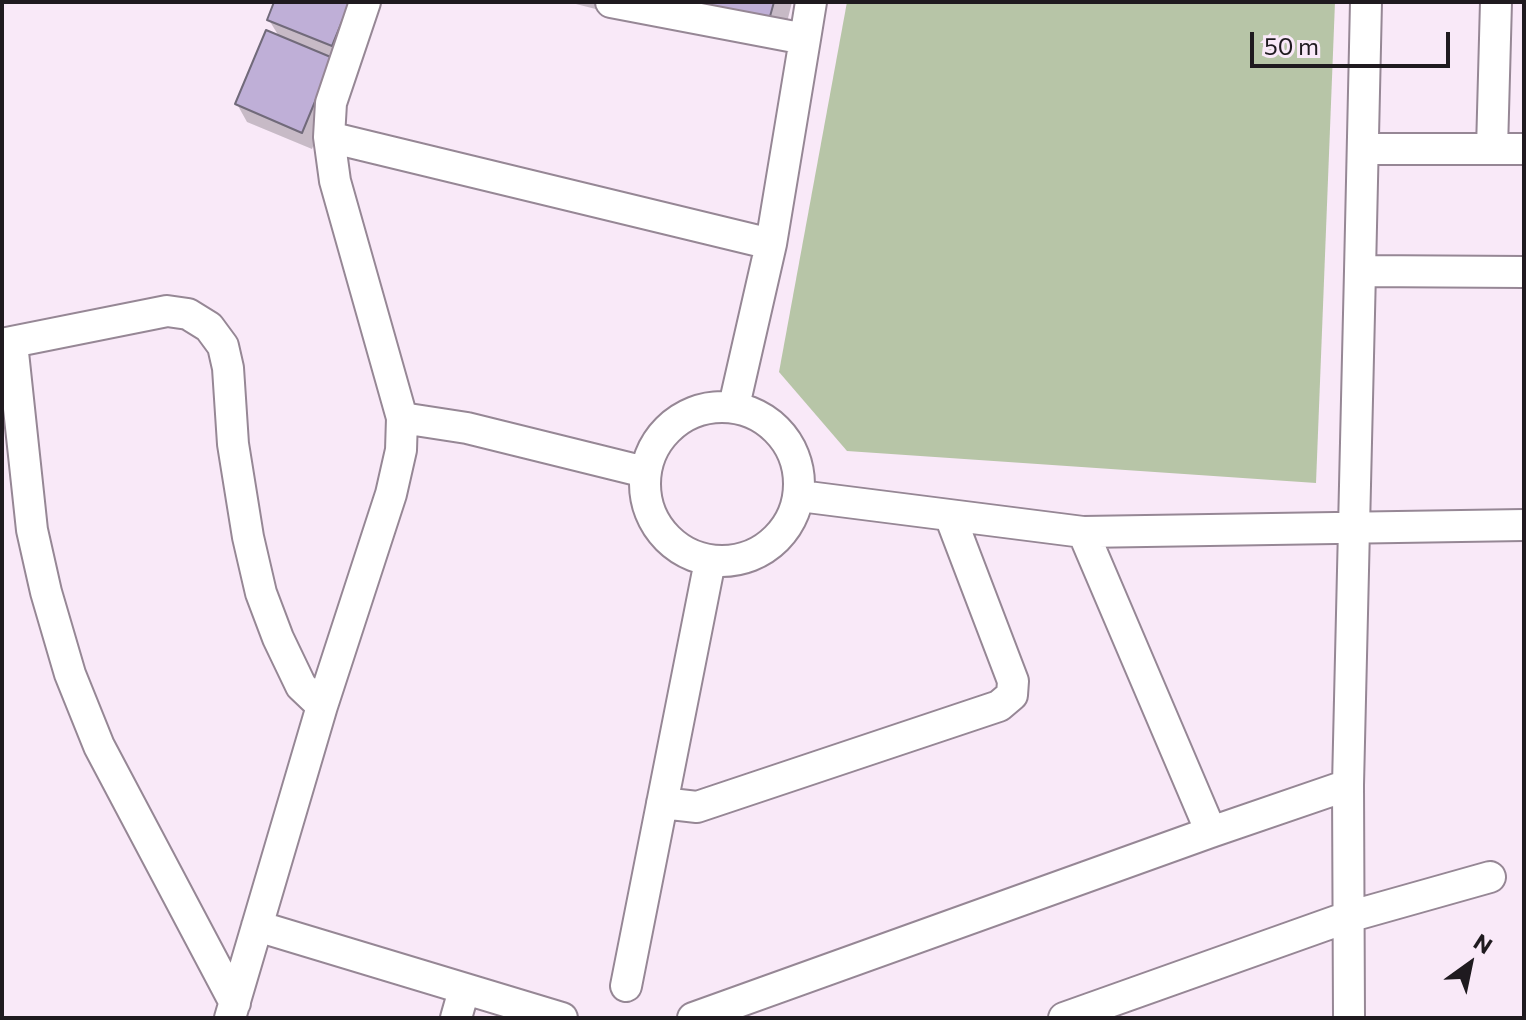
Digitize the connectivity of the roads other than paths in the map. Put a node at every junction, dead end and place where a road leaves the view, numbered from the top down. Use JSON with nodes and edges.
{"nodes":[{"id":1,"x":365,"y":2,"type":"edge"},
{"id":2,"x":611,"y":2,"type":"edge"},
{"id":3,"x":811,"y":2,"type":"edge"},
{"id":4,"x":1366,"y":2,"type":"edge"},
{"id":5,"x":1496,"y":2,"type":"edge"},
{"id":6,"x":805,"y":39,"type":"junction"},
{"id":7,"x":329,"y":137,"type":"junction"},
{"id":8,"x":1364,"y":149,"type":"junction"},
{"id":9,"x":1492,"y":149,"type":"junction"},
{"id":10,"x":1524,"y":149,"type":"edge"},
{"id":11,"x":771,"y":244,"type":"junction"},
{"id":12,"x":1360,"y":271,"type":"junction"},
{"id":13,"x":1524,"y":272,"type":"edge"},
{"id":14,"x":7,"y":344,"type":"edge"},
{"id":15,"x":734,"y":406,"type":"junction"},
{"id":16,"x":402,"y":418,"type":"junction"},
{"id":17,"x":645,"y":472,"type":"junction"},
{"id":18,"x":800,"y":496,"type":"junction"},
{"id":19,"x":950,"y":516,"type":"junction"},
{"id":20,"x":1524,"y":525,"type":"edge"},
{"id":21,"x":1355,"y":529,"type":"junction"},
{"id":22,"x":1083,"y":532,"type":"junction"},
{"id":23,"x":710,"y":561,"type":"junction"},
{"id":24,"x":322,"y":706,"type":"junction"},
{"id":25,"x":1348,"y":785,"type":"junction"},
{"id":26,"x":662,"y":803,"type":"junction"},
{"id":27,"x":1211,"y":832,"type":"junction"},
{"id":28,"x":1490,"y":877,"type":"dead end"},
{"id":29,"x":1348,"y":917,"type":"junction"},
{"id":30,"x":257,"y":926,"type":"junction"},
{"id":31,"x":626,"y":986,"type":"dead end"},
{"id":32,"x":460,"y":1004,"type":"edge"},
{"id":33,"x":232,"y":1011,"type":"edge"},
{"id":34,"x":562,"y":1018,"type":"edge"},
{"id":35,"x":693,"y":1018,"type":"edge"},
{"id":36,"x":1064,"y":1018,"type":"edge"},
{"id":37,"x":1349,"y":1018,"type":"edge"}],
"edges":[{"from":1,"to":7,"type":"street"},
{"from":2,"to":6,"type":"street"},
{"from":3,"to":6,"type":"street"},
{"from":4,"to":8,"type":"street"},
{"from":5,"to":9,"type":"street"},
{"from":6,"to":11,"type":"street"},
{"from":7,"to":11,"type":"street"},
{"from":7,"to":16,"type":"street"},
{"from":8,"to":9,"type":"street"},
{"from":8,"to":12,"type":"street"},
{"from":9,"to":10,"type":"street"},
{"from":11,"to":15,"type":"street"},
{"from":12,"to":13,"type":"street"},
{"from":12,"to":21,"type":"street"},
{"from":14,"to":24,"type":"street"},
{"from":14,"to":33,"type":"street"},
{"from":15,"to":17,"type":"street"},
{"from":15,"to":18,"type":"street"},
{"from":16,"to":17,"type":"street"},
{"from":16,"to":24,"type":"street"},
{"from":17,"to":23,"type":"street"},
{"from":18,"to":19,"type":"street"},
{"from":18,"to":23,"type":"street"},
{"from":19,"to":22,"type":"street"},
{"from":19,"to":26,"type":"street"},
{"from":20,"to":21,"type":"street"},
{"from":21,"to":22,"type":"street"},
{"from":21,"to":25,"type":"street"},
{"from":22,"to":27,"type":"street"},
{"from":23,"to":26,"type":"street"},
{"from":24,"to":30,"type":"street"},
{"from":25,"to":27,"type":"street"},
{"from":25,"to":29,"type":"street"},
{"from":26,"to":31,"type":"street"},
{"from":27,"to":35,"type":"street"},
{"from":28,"to":29,"type":"street"},
{"from":29,"to":36,"type":"street"},
{"from":29,"to":37,"type":"street"},
{"from":30,"to":32,"type":"street"},
{"from":30,"to":33,"type":"street"},
{"from":32,"to":34,"type":"street"}]}
